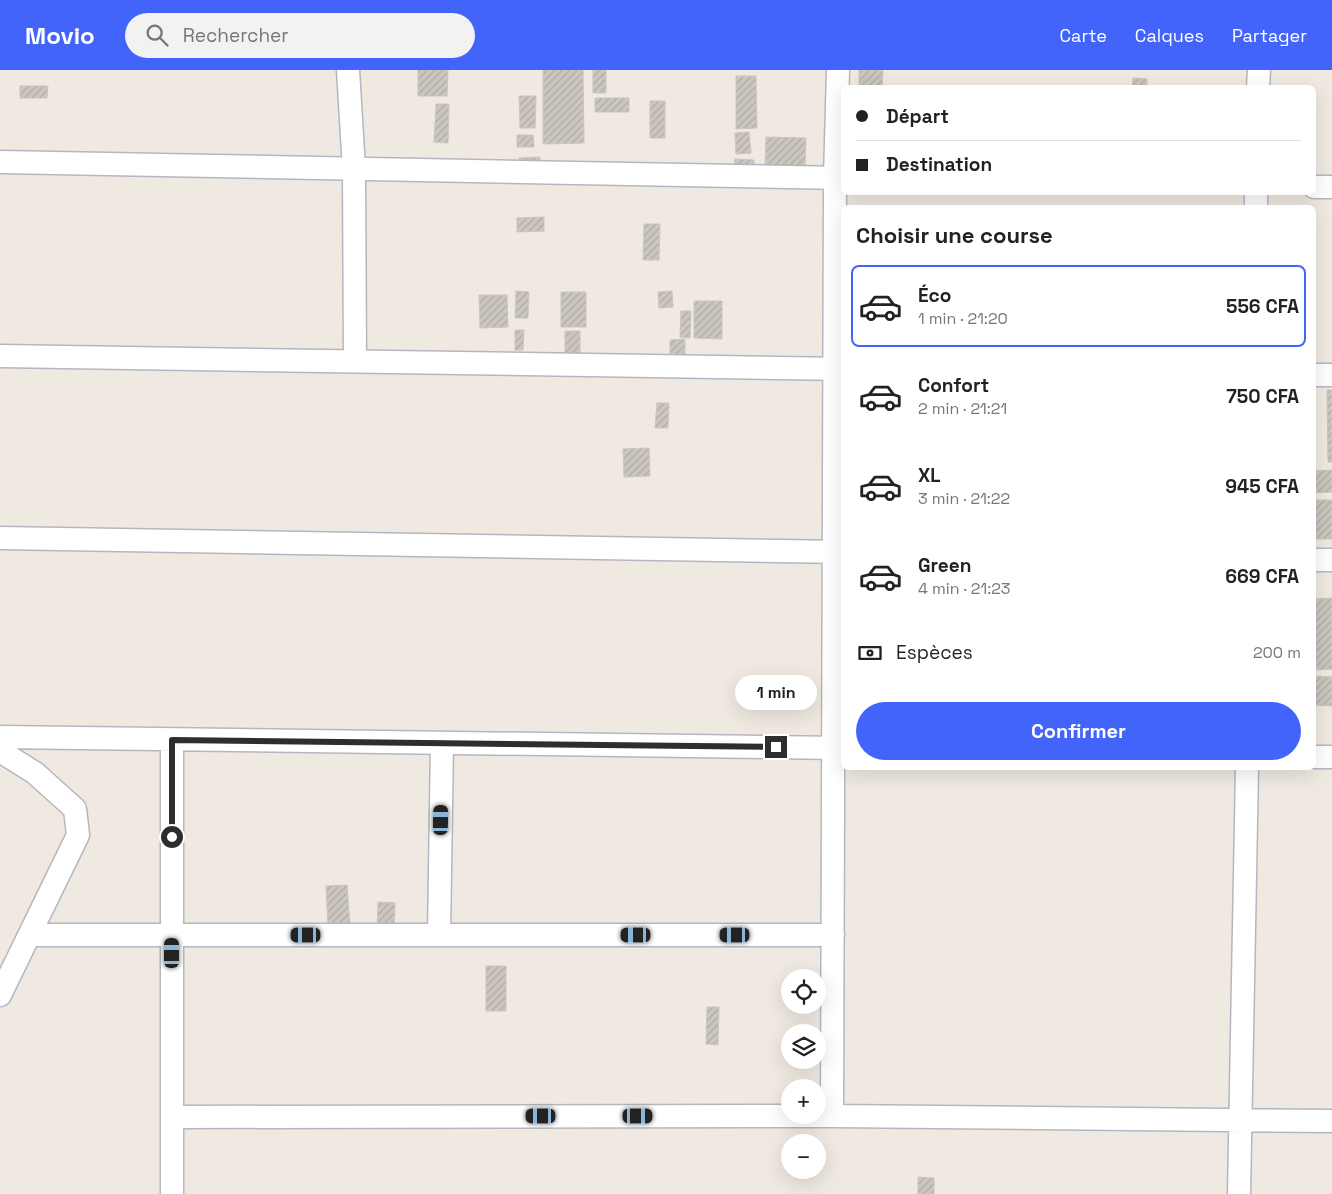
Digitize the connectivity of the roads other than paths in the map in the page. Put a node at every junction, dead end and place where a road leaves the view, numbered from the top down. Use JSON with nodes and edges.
{"nodes":[{"id":1,"x":348,"y":70,"type":"edge"},
{"id":2,"x":838,"y":70,"type":"edge"},
{"id":3,"x":1258,"y":70,"type":"edge"},
{"id":4,"x":1258,"y":85,"type":"edge"},
{"id":5,"x":0,"y":162,"type":"edge"},
{"id":6,"x":354,"y":169,"type":"junction"},
{"id":7,"x":840,"y":178,"type":"edge"},
{"id":8,"x":1316,"y":187,"type":"edge"},
{"id":9,"x":1332,"y":187,"type":"edge"},
{"id":10,"x":0,"y":356,"type":"edge"},
{"id":11,"x":355,"y":362,"type":"junction"},
{"id":12,"x":839,"y":369,"type":"edge"},
{"id":13,"x":1316,"y":375,"type":"edge"},
{"id":14,"x":1332,"y":375,"type":"edge"},
{"id":15,"x":0,"y":538,"type":"edge"},
{"id":16,"x":839,"y":552,"type":"edge"},
{"id":17,"x":1316,"y":560,"type":"edge"},
{"id":18,"x":1332,"y":560,"type":"edge"},
{"id":19,"x":0,"y":738,"type":"edge"},
{"id":20,"x":172,"y":740,"type":"junction"},
{"id":21,"x":442,"y":743,"type":"junction"},
{"id":22,"x":839,"y":748,"type":"edge"},
{"id":23,"x":0,"y":751,"type":"edge"},
{"id":24,"x":1316,"y":757,"type":"edge"},
{"id":25,"x":1332,"y":757,"type":"edge"},
{"id":26,"x":1247,"y":770,"type":"edge"},
{"id":27,"x":30,"y":935,"type":"junction"},
{"id":28,"x":172,"y":935,"type":"junction"},
{"id":29,"x":439,"y":935,"type":"junction"},
{"id":30,"x":833,"y":935,"type":"junction"},
{"id":31,"x":0,"y":995,"type":"edge"},
{"id":32,"x":832,"y":1116,"type":"junction"},
{"id":33,"x":172,"y":1117,"type":"junction"},
{"id":34,"x":1240,"y":1118,"type":"junction"},
{"id":35,"x":1332,"y":1121,"type":"edge"},
{"id":36,"x":172,"y":1194,"type":"edge"},
{"id":37,"x":1239,"y":1194,"type":"edge"}],
"edges":[{"from":1,"to":6,"type":"street"},
{"from":2,"to":7,"type":"street"},
{"from":3,"to":4,"type":"street"},
{"from":5,"to":6,"type":"street"},
{"from":6,"to":7,"type":"street"},
{"from":6,"to":11,"type":"street"},
{"from":7,"to":12,"type":"street"},
{"from":8,"to":9,"type":"street"},
{"from":10,"to":11,"type":"street"},
{"from":11,"to":12,"type":"street"},
{"from":12,"to":16,"type":"street"},
{"from":13,"to":14,"type":"street"},
{"from":15,"to":16,"type":"street"},
{"from":16,"to":22,"type":"street"},
{"from":17,"to":18,"type":"street"},
{"from":19,"to":20,"type":"street"},
{"from":20,"to":21,"type":"street"},
{"from":20,"to":28,"type":"street"},
{"from":21,"to":22,"type":"street"},
{"from":21,"to":29,"type":"street"},
{"from":22,"to":30,"type":"street"},
{"from":23,"to":27,"type":"street"},
{"from":24,"to":25,"type":"street"},
{"from":26,"to":34,"type":"street"},
{"from":27,"to":28,"type":"street"},
{"from":27,"to":31,"type":"street"},
{"from":28,"to":29,"type":"street"},
{"from":28,"to":33,"type":"street"},
{"from":29,"to":30,"type":"street"},
{"from":30,"to":32,"type":"street"},
{"from":32,"to":33,"type":"street"},
{"from":32,"to":34,"type":"street"},
{"from":33,"to":36,"type":"street"},
{"from":34,"to":35,"type":"street"},
{"from":34,"to":37,"type":"street"}]}
